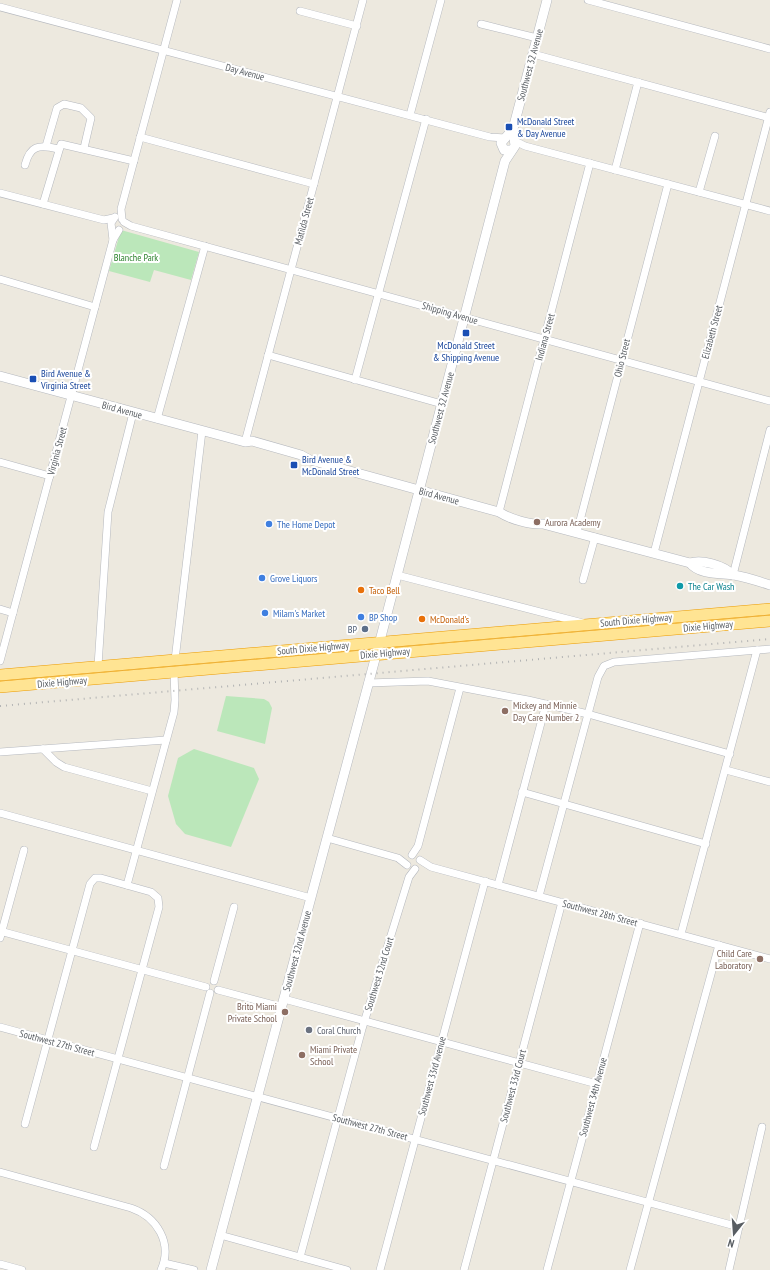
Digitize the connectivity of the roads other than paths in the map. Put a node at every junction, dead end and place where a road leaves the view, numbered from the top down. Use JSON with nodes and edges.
{"nodes":[{"id":1,"x":177,"y":0,"type":"edge"},
{"id":2,"x":363,"y":0,"type":"edge"},
{"id":3,"x":441,"y":0,"type":"edge"},
{"id":4,"x":547,"y":0,"type":"edge"},
{"id":5,"x":588,"y":0,"type":"edge"},
{"id":6,"x":0,"y":7,"type":"edge"},
{"id":7,"x":300,"y":11,"type":"dead end"},
{"id":8,"x":481,"y":24,"type":"dead end"},
{"id":9,"x":357,"y":26,"type":"junction"},
{"id":10,"x":537,"y":38,"type":"junction"},
{"id":11,"x":770,"y":49,"type":"edge"},
{"id":12,"x":164,"y":50,"type":"junction"},
{"id":13,"x":533,"y":54,"type":"junction"},
{"id":14,"x":638,"y":82,"type":"junction"},
{"id":15,"x":338,"y":96,"type":"junction"},
{"id":16,"x":410,"y":115,"type":"junction"},
{"id":17,"x":770,"y":115,"type":"edge"},
{"id":18,"x":426,"y":119,"type":"junction"},
{"id":19,"x":715,"y":136,"type":"dead end"},
{"id":20,"x":140,"y":137,"type":"junction"},
{"id":21,"x":509,"y":144,"type":"junction"},
{"id":22,"x":46,"y":146,"type":"junction"},
{"id":23,"x":84,"y":148,"type":"junction"},
{"id":24,"x":58,"y":149,"type":"junction"},
{"id":25,"x":134,"y":161,"type":"junction"},
{"id":26,"x":590,"y":163,"type":"junction"},
{"id":27,"x":25,"y":165,"type":"dead end"},
{"id":28,"x":615,"y":170,"type":"junction"},
{"id":29,"x":314,"y":184,"type":"junction"},
{"id":30,"x":668,"y":184,"type":"junction"},
{"id":31,"x":699,"y":192,"type":"junction"},
{"id":32,"x":0,"y":193,"type":"edge"},
{"id":33,"x":43,"y":204,"type":"junction"},
{"id":34,"x":746,"y":204,"type":"junction"},
{"id":35,"x":770,"y":211,"type":"edge"},
{"id":36,"x":117,"y":223,"type":"junction"},
{"id":37,"x":205,"y":246,"type":"junction"},
{"id":38,"x":291,"y":270,"type":"junction"},
{"id":39,"x":0,"y":280,"type":"edge"},
{"id":40,"x":379,"y":293,"type":"junction"},
{"id":41,"x":95,"y":307,"type":"junction"},
{"id":42,"x":464,"y":317,"type":"junction"},
{"id":43,"x":544,"y":340,"type":"junction"},
{"id":44,"x":268,"y":355,"type":"junction"},
{"id":45,"x":621,"y":361,"type":"junction"},
{"id":46,"x":0,"y":376,"type":"edge"},
{"id":47,"x":355,"y":380,"type":"junction"},
{"id":48,"x":699,"y":382,"type":"junction"},
{"id":49,"x":71,"y":396,"type":"junction"},
{"id":50,"x":770,"y":401,"type":"edge"},
{"id":51,"x":442,"y":404,"type":"junction"},
{"id":52,"x":133,"y":413,"type":"junction"},
{"id":53,"x":158,"y":419,"type":"junction"},
{"id":54,"x":770,"y":430,"type":"edge"},
{"id":55,"x":202,"y":431,"type":"junction"},
{"id":56,"x":245,"y":442,"type":"junction"},
{"id":57,"x":0,"y":462,"type":"edge"},
{"id":58,"x":50,"y":476,"type":"junction"},
{"id":59,"x":419,"y":490,"type":"junction"},
{"id":60,"x":499,"y":512,"type":"junction"},
{"id":61,"x":577,"y":532,"type":"junction"},
{"id":62,"x":595,"y":537,"type":"junction"},
{"id":63,"x":654,"y":553,"type":"junction"},
{"id":64,"x":398,"y":575,"type":"junction"},
{"id":65,"x":733,"y":575,"type":"junction"},
{"id":66,"x":583,"y":580,"type":"dead end"},
{"id":67,"x":770,"y":585,"type":"edge"},
{"id":68,"x":0,"y":609,"type":"edge"},
{"id":69,"x":770,"y":609,"type":"edge"},
{"id":70,"x":13,"y":613,"type":"junction"},
{"id":71,"x":549,"y":615,"type":"junction"},
{"id":72,"x":770,"y":621,"type":"edge"},
{"id":73,"x":587,"y":624,"type":"junction"},
{"id":74,"x":552,"y":628,"type":"junction"},
{"id":75,"x":380,"y":643,"type":"junction"},
{"id":76,"x":770,"y":649,"type":"edge"},
{"id":77,"x":758,"y":650,"type":"junction"},
{"id":78,"x":377,"y":654,"type":"junction"},
{"id":79,"x":175,"y":660,"type":"junction"},
{"id":80,"x":0,"y":661,"type":"edge"},
{"id":81,"x":98,"y":666,"type":"junction"},
{"id":82,"x":174,"y":672,"type":"junction"},
{"id":83,"x":0,"y":675,"type":"edge"},
{"id":84,"x":368,"y":683,"type":"junction"},
{"id":85,"x":0,"y":687,"type":"edge"},
{"id":86,"x":460,"y":688,"type":"junction"},
{"id":87,"x":546,"y":704,"type":"junction"},
{"id":88,"x":588,"y":714,"type":"junction"},
{"id":89,"x":166,"y":740,"type":"junction"},
{"id":90,"x":43,"y":749,"type":"junction"},
{"id":91,"x":0,"y":752,"type":"edge"},
{"id":92,"x":730,"y":754,"type":"junction"},
{"id":93,"x":726,"y":770,"type":"junction"},
{"id":94,"x":770,"y":782,"type":"edge"},
{"id":95,"x":152,"y":791,"type":"junction"},
{"id":96,"x":522,"y":792,"type":"junction"},
{"id":97,"x":563,"y":805,"type":"junction"},
{"id":98,"x":0,"y":813,"type":"edge"},
{"id":99,"x":328,"y":838,"type":"junction"},
{"id":100,"x":706,"y":844,"type":"junction"},
{"id":101,"x":24,"y":850,"type":"dead end"},
{"id":102,"x":136,"y":850,"type":"junction"},
{"id":103,"x":415,"y":857,"type":"junction"},
{"id":104,"x":398,"y":858,"type":"junction"},
{"id":105,"x":412,"y":867,"type":"junction"},
{"id":106,"x":431,"y":867,"type":"junction"},
{"id":107,"x":485,"y":881,"type":"junction"},
{"id":108,"x":127,"y":885,"type":"junction"},
{"id":109,"x":498,"y":885,"type":"junction"},
{"id":110,"x":539,"y":896,"type":"junction"},
{"id":111,"x":311,"y":898,"type":"junction"},
{"id":112,"x":562,"y":902,"type":"junction"},
{"id":113,"x":234,"y":907,"type":"dead end"},
{"id":114,"x":640,"y":923,"type":"junction"},
{"id":115,"x":0,"y":934,"type":"edge"},
{"id":116,"x":681,"y":934,"type":"junction"},
{"id":117,"x":719,"y":945,"type":"junction"},
{"id":118,"x":71,"y":951,"type":"junction"},
{"id":119,"x":770,"y":958,"type":"edge"},
{"id":120,"x":142,"y":969,"type":"junction"},
{"id":121,"x":214,"y":981,"type":"junction"},
{"id":122,"x":208,"y":990,"type":"junction"},
{"id":123,"x":218,"y":990,"type":"junction"},
{"id":124,"x":283,"y":1003,"type":"junction"},
{"id":125,"x":364,"y":1021,"type":"junction"},
{"id":126,"x":0,"y":1027,"type":"edge"},
{"id":127,"x":48,"y":1040,"type":"junction"},
{"id":128,"x":442,"y":1042,"type":"junction"},
{"id":129,"x":118,"y":1059,"type":"junction"},
{"id":130,"x":519,"y":1063,"type":"junction"},
{"id":131,"x":188,"y":1078,"type":"junction"},
{"id":132,"x":597,"y":1084,"type":"junction"},
{"id":133,"x":257,"y":1096,"type":"junction"},
{"id":134,"x":338,"y":1118,"type":"junction"},
{"id":135,"x":25,"y":1124,"type":"dead end"},
{"id":136,"x":762,"y":1127,"type":"dead end"},
{"id":137,"x":416,"y":1139,"type":"junction"},
{"id":138,"x":94,"y":1147,"type":"dead end"},
{"id":139,"x":493,"y":1160,"type":"junction"},
{"id":140,"x":164,"y":1166,"type":"dead end"},
{"id":141,"x":0,"y":1172,"type":"edge"},
{"id":142,"x":571,"y":1181,"type":"junction"},
{"id":143,"x":648,"y":1203,"type":"junction"},
{"id":144,"x":739,"y":1227,"type":"junction"},
{"id":145,"x":220,"y":1235,"type":"junction"},
{"id":146,"x":300,"y":1257,"type":"junction"},
{"id":147,"x":0,"y":1264,"type":"edge"},
{"id":148,"x":163,"y":1266,"type":"edge"},
{"id":149,"x":22,"y":1270,"type":"edge"},
{"id":150,"x":194,"y":1270,"type":"edge"},
{"id":151,"x":211,"y":1270,"type":"edge"},
{"id":152,"x":347,"y":1270,"type":"edge"},
{"id":153,"x":380,"y":1270,"type":"edge"},
{"id":154,"x":464,"y":1270,"type":"edge"},
{"id":155,"x":547,"y":1270,"type":"edge"},
{"id":156,"x":630,"y":1270,"type":"edge"},
{"id":157,"x":729,"y":1270,"type":"edge"}],
"edges":[{"from":1,"to":12,"type":"street"},
{"from":2,"to":9,"type":"street","name":"Matilda Street"},
{"from":3,"to":16,"type":"street"},
{"from":4,"to":10,"type":"street","name":"Southwest 32 Avenue"},
{"from":5,"to":11,"type":"street"},
{"from":6,"to":12,"type":"street","name":"Day Avenue"},
{"from":7,"to":9,"type":"street"},
{"from":8,"to":10,"type":"street"},
{"from":9,"to":15,"type":"street","name":"Matilda Street"},
{"from":10,"to":13,"type":"street","name":"Southwest 32 Avenue"},
{"from":12,"to":15,"type":"street","name":"Day Avenue"},
{"from":12,"to":20,"type":"street"},
{"from":13,"to":14,"type":"street"},
{"from":13,"to":21,"type":"street","name":"Southwest 32 Avenue"},
{"from":14,"to":17,"type":"street"},
{"from":14,"to":28,"type":"street"},
{"from":15,"to":16,"type":"street","name":"Day Avenue"},
{"from":15,"to":29,"type":"street","name":"Matilda Street"},
{"from":16,"to":18,"type":"street","name":"Day Avenue"},
{"from":17,"to":34,"type":"street","name":"Elizabeth Street"},
{"from":18,"to":21,"type":"street","name":"Day Avenue"},
{"from":18,"to":40,"type":"street"},
{"from":19,"to":31,"type":"street"},
{"from":20,"to":25,"type":"street"},
{"from":20,"to":29,"type":"street"},
{"from":21,"to":26,"type":"street","name":"Day Avenue"},
{"from":21,"to":42,"type":"street","name":"Southwest 32 Avenue"},
{"from":22,"to":23,"type":"street"},
{"from":22,"to":24,"type":"street"},
{"from":22,"to":27,"type":"street"},
{"from":23,"to":24,"type":"street"},
{"from":23,"to":25,"type":"street"},
{"from":24,"to":33,"type":"street"},
{"from":25,"to":36,"type":"street"},
{"from":26,"to":28,"type":"street","name":"Day Avenue"},
{"from":26,"to":43,"type":"street","name":"Indiana Street"},
{"from":28,"to":30,"type":"street","name":"Day Avenue"},
{"from":29,"to":38,"type":"street","name":"Matilda Street"},
{"from":30,"to":31,"type":"street","name":"Day Avenue"},
{"from":30,"to":45,"type":"street","name":"Ohio Street"},
{"from":31,"to":34,"type":"street","name":"Day Avenue"},
{"from":32,"to":33,"type":"street"},
{"from":33,"to":36,"type":"street"},
{"from":34,"to":35,"type":"street","name":"Day Avenue"},
{"from":34,"to":48,"type":"street","name":"Elizabeth Street"},
{"from":36,"to":37,"type":"street","name":"Shipping Avenue"},
{"from":36,"to":41,"type":"street","name":"Virginia Street"},
{"from":37,"to":38,"type":"street","name":"Shipping Avenue"},
{"from":37,"to":53,"type":"street"},
{"from":38,"to":40,"type":"street","name":"Shipping Avenue"},
{"from":38,"to":44,"type":"street","name":"Matilda Street"},
{"from":39,"to":41,"type":"street"},
{"from":40,"to":42,"type":"street","name":"Shipping Avenue"},
{"from":40,"to":47,"type":"street"},
{"from":41,"to":49,"type":"street","name":"Virginia Street"},
{"from":42,"to":43,"type":"street","name":"Shipping Avenue"},
{"from":42,"to":51,"type":"street","name":"Southwest 32 Avenue"},
{"from":43,"to":45,"type":"street","name":"Shipping Avenue"},
{"from":43,"to":60,"type":"street","name":"Indiana Street"},
{"from":44,"to":47,"type":"street"},
{"from":44,"to":56,"type":"street","name":"Matilda Street"},
{"from":45,"to":48,"type":"street","name":"Shipping Avenue"},
{"from":45,"to":61,"type":"street","name":"Ohio Street"},
{"from":46,"to":49,"type":"street","name":"Bird Avenue"},
{"from":47,"to":51,"type":"street"},
{"from":48,"to":50,"type":"street","name":"Shipping Avenue"},
{"from":48,"to":63,"type":"street","name":"Elizabeth Street"},
{"from":49,"to":52,"type":"street","name":"Bird Avenue"},
{"from":49,"to":58,"type":"street","name":"Virginia Street"},
{"from":51,"to":59,"type":"street","name":"Southwest 32 Avenue"},
{"from":52,"to":53,"type":"street","name":"Bird Avenue"},
{"from":52,"to":81,"type":"street"},
{"from":53,"to":55,"type":"street","name":"Bird Avenue"},
{"from":54,"to":65,"type":"street"},
{"from":55,"to":56,"type":"street","name":"Bird Avenue"},
{"from":55,"to":79,"type":"street"},
{"from":56,"to":59,"type":"street","name":"Bird Avenue"},
{"from":57,"to":58,"type":"street"},
{"from":58,"to":70,"type":"street","name":"Virginia Street"},
{"from":59,"to":60,"type":"street","name":"Bird Avenue"},
{"from":59,"to":64,"type":"street","name":"Southwest 32 Avenue"},
{"from":60,"to":61,"type":"street","name":"Bird Avenue"},
{"from":61,"to":62,"type":"street","name":"Bird Avenue"},
{"from":62,"to":63,"type":"street","name":"Bird Avenue"},
{"from":62,"to":66,"type":"street"},
{"from":63,"to":65,"type":"street","name":"Bird Avenue"},
{"from":64,"to":71,"type":"street"},
{"from":64,"to":75,"type":"street","name":"Southwest 32 Avenue"},
{"from":65,"to":67,"type":"street","name":"Bird Avenue"},
{"from":68,"to":70,"type":"street"},
{"from":69,"to":73,"type":"highway","name":"South Dixie Highway"},
{"from":70,"to":80,"type":"street","name":"Virginia Street"},
{"from":71,"to":73,"type":"street"},
{"from":71,"to":74,"type":"street"},
{"from":72,"to":78,"type":"highway","name":"Dixie Highway"},
{"from":73,"to":74,"type":"highway","name":"South Dixie Highway"},
{"from":74,"to":75,"type":"highway","name":"South Dixie Highway"},
{"from":75,"to":78,"type":"street","name":"Southwest 32 Avenue"},
{"from":75,"to":79,"type":"highway","name":"South Dixie Highway"},
{"from":76,"to":77,"type":"street"},
{"from":77,"to":88,"type":"street"},
{"from":77,"to":92,"type":"street"},
{"from":78,"to":82,"type":"highway","name":"Dixie Highway"},
{"from":78,"to":84,"type":"street","name":"Southwest 32nd Avenue"},
{"from":79,"to":81,"type":"highway","name":"South Dixie Highway"},
{"from":81,"to":83,"type":"highway","name":"South Dixie Highway"},
{"from":82,"to":85,"type":"highway","name":"Dixie Highway"},
{"from":82,"to":89,"type":"street"},
{"from":84,"to":86,"type":"street"},
{"from":84,"to":99,"type":"street","name":"Southwest 32nd Avenue"},
{"from":86,"to":87,"type":"street"},
{"from":86,"to":103,"type":"street"},
{"from":87,"to":88,"type":"street"},
{"from":87,"to":96,"type":"street"},
{"from":88,"to":92,"type":"street"},
{"from":88,"to":97,"type":"street"},
{"from":89,"to":90,"type":"street"},
{"from":89,"to":95,"type":"street"},
{"from":90,"to":91,"type":"street"},
{"from":90,"to":95,"type":"street"},
{"from":92,"to":93,"type":"street"},
{"from":93,"to":94,"type":"street"},
{"from":93,"to":100,"type":"street"},
{"from":95,"to":102,"type":"street"},
{"from":96,"to":97,"type":"street"},
{"from":96,"to":109,"type":"street"},
{"from":97,"to":100,"type":"street"},
{"from":97,"to":110,"type":"street"},
{"from":98,"to":102,"type":"street"},
{"from":99,"to":104,"type":"street"},
{"from":99,"to":111,"type":"street","name":"Southwest 32nd Avenue"},
{"from":100,"to":116,"type":"street"},
{"from":101,"to":115,"type":"street"},
{"from":102,"to":108,"type":"street"},
{"from":102,"to":111,"type":"street"},
{"from":103,"to":104,"type":"street"},
{"from":103,"to":105,"type":"street"},
{"from":103,"to":105,"type":"street"},
{"from":103,"to":106,"type":"street","name":"Southwest 28th Street"},
{"from":104,"to":105,"type":"street"},
{"from":105,"to":106,"type":"street","name":"Southwest 28th Street"},
{"from":105,"to":125,"type":"street","name":"Southwest 32nd Court"},
{"from":106,"to":107,"type":"street","name":"Southwest 28th Street"},
{"from":107,"to":109,"type":"street","name":"Southwest 28th Street"},
{"from":107,"to":128,"type":"street","name":"Southwest 33rd Avenue"},
{"from":108,"to":118,"type":"street"},
{"from":108,"to":120,"type":"street"},
{"from":109,"to":110,"type":"street","name":"Southwest 28th Street"},
{"from":110,"to":112,"type":"street","name":"Southwest 28th Street"},
{"from":111,"to":124,"type":"street","name":"Southwest 32nd Avenue"},
{"from":112,"to":114,"type":"street","name":"Southwest 28th Street"},
{"from":112,"to":130,"type":"street","name":"Southwest 33rd Court"},
{"from":113,"to":121,"type":"street"},
{"from":114,"to":116,"type":"street","name":"Southwest 28th Street"},
{"from":114,"to":132,"type":"street","name":"Southwest 34th Avenue"},
{"from":115,"to":118,"type":"street"},
{"from":116,"to":117,"type":"street","name":"Southwest 28th Street"},
{"from":117,"to":119,"type":"street","name":"Southwest 28th Street"},
{"from":117,"to":143,"type":"street"},
{"from":118,"to":120,"type":"street"},
{"from":118,"to":127,"type":"street"},
{"from":120,"to":122,"type":"street"},
{"from":120,"to":129,"type":"street"},
{"from":121,"to":122,"type":"street"},
{"from":121,"to":123,"type":"street"},
{"from":122,"to":123,"type":"street"},
{"from":122,"to":131,"type":"street"},
{"from":123,"to":124,"type":"street"},
{"from":124,"to":125,"type":"street"},
{"from":124,"to":133,"type":"street","name":"Southwest 32nd Avenue"},
{"from":125,"to":128,"type":"street"},
{"from":125,"to":134,"type":"street","name":"Southwest 32nd Court"},
{"from":126,"to":127,"type":"street","name":"Southwest 27th Street"},
{"from":127,"to":129,"type":"street","name":"Southwest 27th Street"},
{"from":127,"to":135,"type":"street"},
{"from":128,"to":130,"type":"street"},
{"from":128,"to":137,"type":"street","name":"Southwest 33rd Avenue"},
{"from":129,"to":131,"type":"street","name":"Southwest 27th Street"},
{"from":129,"to":138,"type":"street"},
{"from":130,"to":132,"type":"street"},
{"from":130,"to":139,"type":"street","name":"Southwest 33rd Court"},
{"from":131,"to":133,"type":"street","name":"Southwest 27th Street"},
{"from":131,"to":140,"type":"street"},
{"from":132,"to":142,"type":"street","name":"Southwest 34th Avenue"},
{"from":133,"to":134,"type":"street","name":"Southwest 27th Street"},
{"from":133,"to":145,"type":"street","name":"Southwest 32nd Avenue"},
{"from":134,"to":137,"type":"street","name":"Southwest 27th Street"},
{"from":134,"to":146,"type":"street","name":"Southwest 32nd Court"},
{"from":136,"to":144,"type":"street"},
{"from":137,"to":139,"type":"street","name":"Southwest 27th Street"},
{"from":137,"to":153,"type":"street","name":"Southwest 33rd Avenue"},
{"from":139,"to":142,"type":"street","name":"Southwest 27th Street"},
{"from":139,"to":154,"type":"street","name":"Southwest 33rd Court"},
{"from":141,"to":148,"type":"street"},
{"from":142,"to":143,"type":"street","name":"Southwest 27th Street"},
{"from":142,"to":155,"type":"street","name":"Southwest 34th Avenue"},
{"from":143,"to":144,"type":"street","name":"Southwest 27th Street"},
{"from":143,"to":156,"type":"street"},
{"from":144,"to":157,"type":"street"},
{"from":145,"to":146,"type":"street"},
{"from":145,"to":151,"type":"street","name":"Southwest 32nd Avenue"},
{"from":146,"to":152,"type":"street"},
{"from":147,"to":149,"type":"street"},
{"from":148,"to":150,"type":"street"}]}
